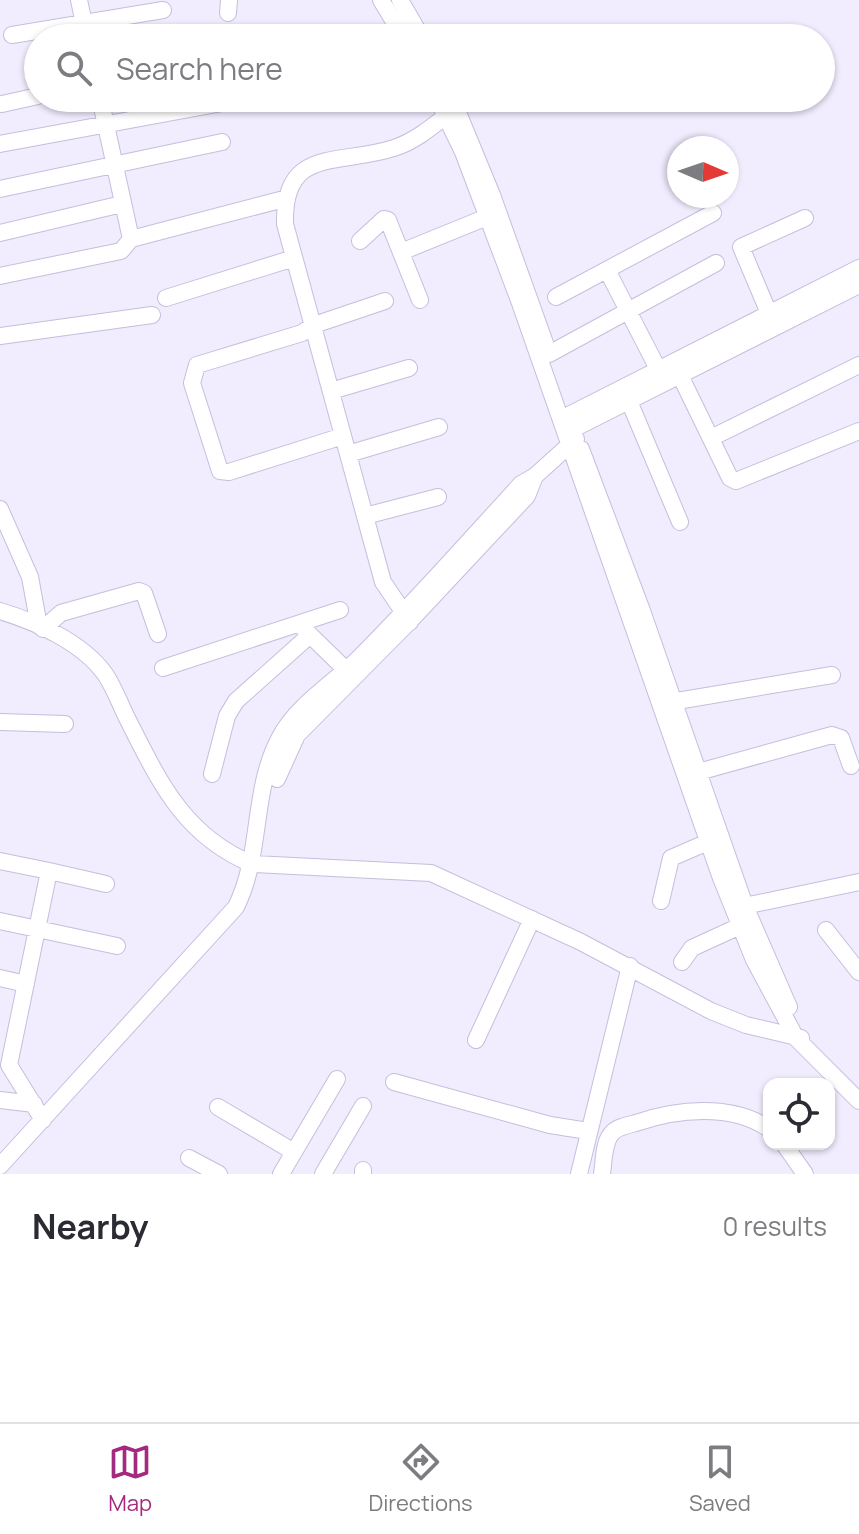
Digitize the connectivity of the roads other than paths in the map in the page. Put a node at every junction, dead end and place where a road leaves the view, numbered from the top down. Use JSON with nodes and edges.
{"nodes":[{"id":1,"x":79,"y":0,"type":"edge"},
{"id":2,"x":381,"y":0,"type":"edge"},
{"id":3,"x":400,"y":0,"type":"edge"},
{"id":4,"x":163,"y":10,"type":"dead end"},
{"id":5,"x":83,"y":21,"type":"junction"},
{"id":6,"x":68,"y":24,"type":"edge"},
{"id":7,"x":84,"y":24,"type":"edge"},
{"id":8,"x":396,"y":24,"type":"edge"},
{"id":9,"x":414,"y":24,"type":"edge"},
{"id":10,"x":24,"y":33,"type":"edge"},
{"id":11,"x":12,"y":35,"type":"dead end"},
{"id":12,"x":24,"y":99,"type":"edge"},
{"id":13,"x":2,"y":104,"type":"dead end"},
{"id":14,"x":103,"y":112,"type":"edge"},
{"id":15,"x":168,"y":112,"type":"edge"},
{"id":16,"x":444,"y":112,"type":"edge"},
{"id":17,"x":453,"y":112,"type":"edge"},
{"id":18,"x":105,"y":123,"type":"junction"},
{"id":19,"x":222,"y":142,"type":"dead end"},
{"id":20,"x":0,"y":144,"type":"edge"},
{"id":21,"x":114,"y":165,"type":"junction"},
{"id":22,"x":0,"y":189,"type":"edge"},
{"id":23,"x":284,"y":199,"type":"junction"},
{"id":24,"x":122,"y":204,"type":"junction"},
{"id":25,"x":713,"y":213,"type":"dead end"},
{"id":26,"x":492,"y":215,"type":"junction"},
{"id":27,"x":805,"y":218,"type":"dead end"},
{"id":28,"x":0,"y":233,"type":"edge"},
{"id":29,"x":131,"y":239,"type":"junction"},
{"id":30,"x":360,"y":241,"type":"dead end"},
{"id":31,"x":401,"y":252,"type":"junction"},
{"id":32,"x":294,"y":258,"type":"junction"},
{"id":33,"x":716,"y":263,"type":"dead end"},
{"id":34,"x":859,"y":268,"type":"edge"},
{"id":35,"x":607,"y":270,"type":"junction"},
{"id":36,"x":0,"y":276,"type":"edge"},
{"id":37,"x":859,"y":285,"type":"edge"},
{"id":38,"x":556,"y":297,"type":"dead end"},
{"id":39,"x":166,"y":298,"type":"dead end"},
{"id":40,"x":420,"y":300,"type":"dead end"},
{"id":41,"x":385,"y":301,"type":"dead end"},
{"id":42,"x":768,"y":311,"type":"junction"},
{"id":43,"x":630,"y":312,"type":"junction"},
{"id":44,"x":152,"y":315,"type":"dead end"},
{"id":45,"x":314,"y":325,"type":"junction"},
{"id":46,"x":0,"y":336,"type":"edge"},
{"id":47,"x":549,"y":354,"type":"junction"},
{"id":48,"x":859,"y":365,"type":"edge"},
{"id":49,"x":676,"y":367,"type":"junction"},
{"id":50,"x":409,"y":368,"type":"dead end"},
{"id":51,"x":658,"y":369,"type":"junction"},
{"id":52,"x":331,"y":391,"type":"junction"},
{"id":53,"x":629,"y":401,"type":"junction"},
{"id":54,"x":439,"y":427,"type":"dead end"},
{"id":55,"x":859,"y":431,"type":"edge"},
{"id":56,"x":572,"y":432,"type":"junction"},
{"id":57,"x":343,"y":436,"type":"junction"},
{"id":58,"x":711,"y":438,"type":"junction"},
{"id":59,"x":348,"y":454,"type":"junction"},
{"id":60,"x":438,"y":497,"type":"dead end"},
{"id":61,"x":0,"y":509,"type":"edge"},
{"id":62,"x":365,"y":516,"type":"junction"},
{"id":63,"x":680,"y":522,"type":"dead end"},
{"id":64,"x":340,"y":610,"type":"dead end"},
{"id":65,"x":0,"y":611,"type":"edge"},
{"id":66,"x":406,"y":617,"type":"junction"},
{"id":67,"x":41,"y":627,"type":"junction"},
{"id":68,"x":304,"y":630,"type":"junction"},
{"id":69,"x":158,"y":634,"type":"dead end"},
{"id":70,"x":163,"y":668,"type":"dead end"},
{"id":71,"x":346,"y":670,"type":"junction"},
{"id":72,"x":832,"y":675,"type":"dead end"},
{"id":73,"x":667,"y":703,"type":"junction"},
{"id":74,"x":0,"y":722,"type":"edge"},
{"id":75,"x":65,"y":724,"type":"dead end"},
{"id":76,"x":851,"y":766,"type":"dead end"},
{"id":77,"x":693,"y":773,"type":"junction"},
{"id":78,"x":212,"y":774,"type":"dead end"},
{"id":79,"x":260,"y":819,"type":"junction"},
{"id":80,"x":708,"y":842,"type":"junction"},
{"id":81,"x":0,"y":861,"type":"edge"},
{"id":82,"x":252,"y":864,"type":"junction"},
{"id":83,"x":49,"y":871,"type":"junction"},
{"id":84,"x":859,"y":882,"type":"edge"},
{"id":85,"x":106,"y":884,"type":"dead end"},
{"id":86,"x":661,"y":901,"type":"dead end"},
{"id":87,"x":739,"y":907,"type":"junction"},
{"id":88,"x":532,"y":919,"type":"junction"},
{"id":89,"x":0,"y":921,"type":"edge"},
{"id":90,"x":740,"y":926,"type":"junction"},
{"id":91,"x":38,"y":928,"type":"junction"},
{"id":92,"x":826,"y":930,"type":"dead end"},
{"id":93,"x":117,"y":946,"type":"dead end"},
{"id":94,"x":682,"y":962,"type":"dead end"},
{"id":95,"x":630,"y":966,"type":"junction"},
{"id":96,"x":859,"y":972,"type":"edge"},
{"id":97,"x":0,"y":978,"type":"edge"},
{"id":98,"x":26,"y":984,"type":"junction"},
{"id":99,"x":7,"y":1037,"type":"edge"},
{"id":100,"x":801,"y":1038,"type":"junction"},
{"id":101,"x":476,"y":1040,"type":"dead end"},
{"id":102,"x":337,"y":1079,"type":"dead end"},
{"id":103,"x":394,"y":1082,"type":"dead end"},
{"id":104,"x":859,"y":1085,"type":"edge"},
{"id":105,"x":0,"y":1100,"type":"edge"},
{"id":106,"x":859,"y":1101,"type":"edge"},
{"id":107,"x":34,"y":1104,"type":"junction"},
{"id":108,"x":363,"y":1106,"type":"dead end"},
{"id":109,"x":218,"y":1107,"type":"dead end"},
{"id":110,"x":43,"y":1120,"type":"junction"},
{"id":111,"x":763,"y":1126,"type":"edge"},
{"id":112,"x":588,"y":1131,"type":"junction"},
{"id":113,"x":788,"y":1150,"type":"edge"},
{"id":114,"x":294,"y":1152,"type":"junction"},
{"id":115,"x":189,"y":1158,"type":"dead end"},
{"id":116,"x":3,"y":1167,"type":"edge"},
{"id":117,"x":219,"y":1174,"type":"edge"},
{"id":118,"x":281,"y":1174,"type":"edge"},
{"id":119,"x":323,"y":1174,"type":"edge"},
{"id":120,"x":579,"y":1174,"type":"edge"},
{"id":121,"x":602,"y":1174,"type":"edge"},
{"id":122,"x":805,"y":1174,"type":"edge"}],
"edges":[{"from":1,"to":5,"type":"street"},
{"from":2,"to":8,"type":"street"},
{"from":3,"to":9,"type":"street"},
{"from":4,"to":5,"type":"street"},
{"from":5,"to":6,"type":"street"},
{"from":5,"to":7,"type":"street"},
{"from":10,"to":11,"type":"street"},
{"from":12,"to":13,"type":"street"},
{"from":14,"to":18,"type":"street"},
{"from":15,"to":18,"type":"street"},
{"from":16,"to":23,"type":"street"},
{"from":17,"to":26,"type":"street"},
{"from":18,"to":20,"type":"street"},
{"from":18,"to":21,"type":"street"},
{"from":19,"to":21,"type":"street"},
{"from":21,"to":22,"type":"street"},
{"from":21,"to":24,"type":"street"},
{"from":23,"to":29,"type":"street"},
{"from":23,"to":32,"type":"street"},
{"from":24,"to":28,"type":"street"},
{"from":24,"to":29,"type":"street"},
{"from":25,"to":35,"type":"street"},
{"from":26,"to":31,"type":"street"},
{"from":26,"to":47,"type":"street"},
{"from":26,"to":56,"type":"street"},
{"from":27,"to":42,"type":"street"},
{"from":29,"to":36,"type":"street"},
{"from":30,"to":31,"type":"street"},
{"from":31,"to":40,"type":"street"},
{"from":32,"to":39,"type":"street"},
{"from":32,"to":45,"type":"street"},
{"from":33,"to":43,"type":"street"},
{"from":34,"to":42,"type":"street"},
{"from":35,"to":38,"type":"street"},
{"from":35,"to":43,"type":"street"},
{"from":37,"to":49,"type":"street"},
{"from":41,"to":45,"type":"street"},
{"from":42,"to":49,"type":"street"},
{"from":43,"to":47,"type":"street"},
{"from":43,"to":51,"type":"street"},
{"from":44,"to":46,"type":"street"},
{"from":45,"to":52,"type":"street"},
{"from":45,"to":57,"type":"street"},
{"from":47,"to":56,"type":"street"},
{"from":48,"to":58,"type":"street"},
{"from":49,"to":51,"type":"street"},
{"from":49,"to":53,"type":"street"},
{"from":49,"to":58,"type":"street"},
{"from":50,"to":52,"type":"street"},
{"from":51,"to":56,"type":"street"},
{"from":52,"to":57,"type":"street"},
{"from":53,"to":56,"type":"street"},
{"from":53,"to":63,"type":"street"},
{"from":54,"to":59,"type":"street"},
{"from":55,"to":58,"type":"street"},
{"from":56,"to":66,"type":"street"},
{"from":56,"to":73,"type":"street"},
{"from":57,"to":59,"type":"street"},
{"from":59,"to":62,"type":"street"},
{"from":60,"to":62,"type":"street"},
{"from":61,"to":67,"type":"street"},
{"from":62,"to":66,"type":"street"},
{"from":64,"to":68,"type":"street"},
{"from":65,"to":67,"type":"street"},
{"from":66,"to":71,"type":"street"},
{"from":66,"to":79,"type":"street"},
{"from":67,"to":69,"type":"street"},
{"from":67,"to":82,"type":"street"},
{"from":68,"to":70,"type":"street"},
{"from":68,"to":71,"type":"street"},
{"from":68,"to":78,"type":"street"},
{"from":71,"to":79,"type":"street"},
{"from":72,"to":73,"type":"street"},
{"from":73,"to":77,"type":"street"},
{"from":74,"to":75,"type":"street"},
{"from":76,"to":77,"type":"street"},
{"from":77,"to":80,"type":"street"},
{"from":77,"to":87,"type":"street"},
{"from":79,"to":82,"type":"street"},
{"from":80,"to":86,"type":"street"},
{"from":80,"to":87,"type":"street"},
{"from":81,"to":83,"type":"street"},
{"from":82,"to":88,"type":"street"},
{"from":82,"to":110,"type":"street"},
{"from":83,"to":85,"type":"street"},
{"from":83,"to":91,"type":"street"},
{"from":84,"to":87,"type":"street"},
{"from":87,"to":90,"type":"street"},
{"from":87,"to":100,"type":"street"},
{"from":88,"to":95,"type":"street"},
{"from":88,"to":101,"type":"street"},
{"from":89,"to":91,"type":"street"},
{"from":90,"to":94,"type":"street"},
{"from":90,"to":100,"type":"street"},
{"from":91,"to":93,"type":"street"},
{"from":91,"to":98,"type":"street"},
{"from":92,"to":96,"type":"street"},
{"from":95,"to":100,"type":"street"},
{"from":95,"to":112,"type":"street"},
{"from":97,"to":98,"type":"street"},
{"from":98,"to":99,"type":"street"},
{"from":99,"to":107,"type":"street"},
{"from":100,"to":104,"type":"street"},
{"from":100,"to":106,"type":"street"},
{"from":102,"to":114,"type":"street"},
{"from":103,"to":112,"type":"street"},
{"from":105,"to":107,"type":"street"},
{"from":107,"to":110,"type":"street"},
{"from":108,"to":119,"type":"street"},
{"from":109,"to":114,"type":"street"},
{"from":110,"to":116,"type":"street"},
{"from":111,"to":121,"type":"street"},
{"from":112,"to":120,"type":"street"},
{"from":113,"to":122,"type":"street"},
{"from":114,"to":118,"type":"street"},
{"from":115,"to":117,"type":"street"}]}
